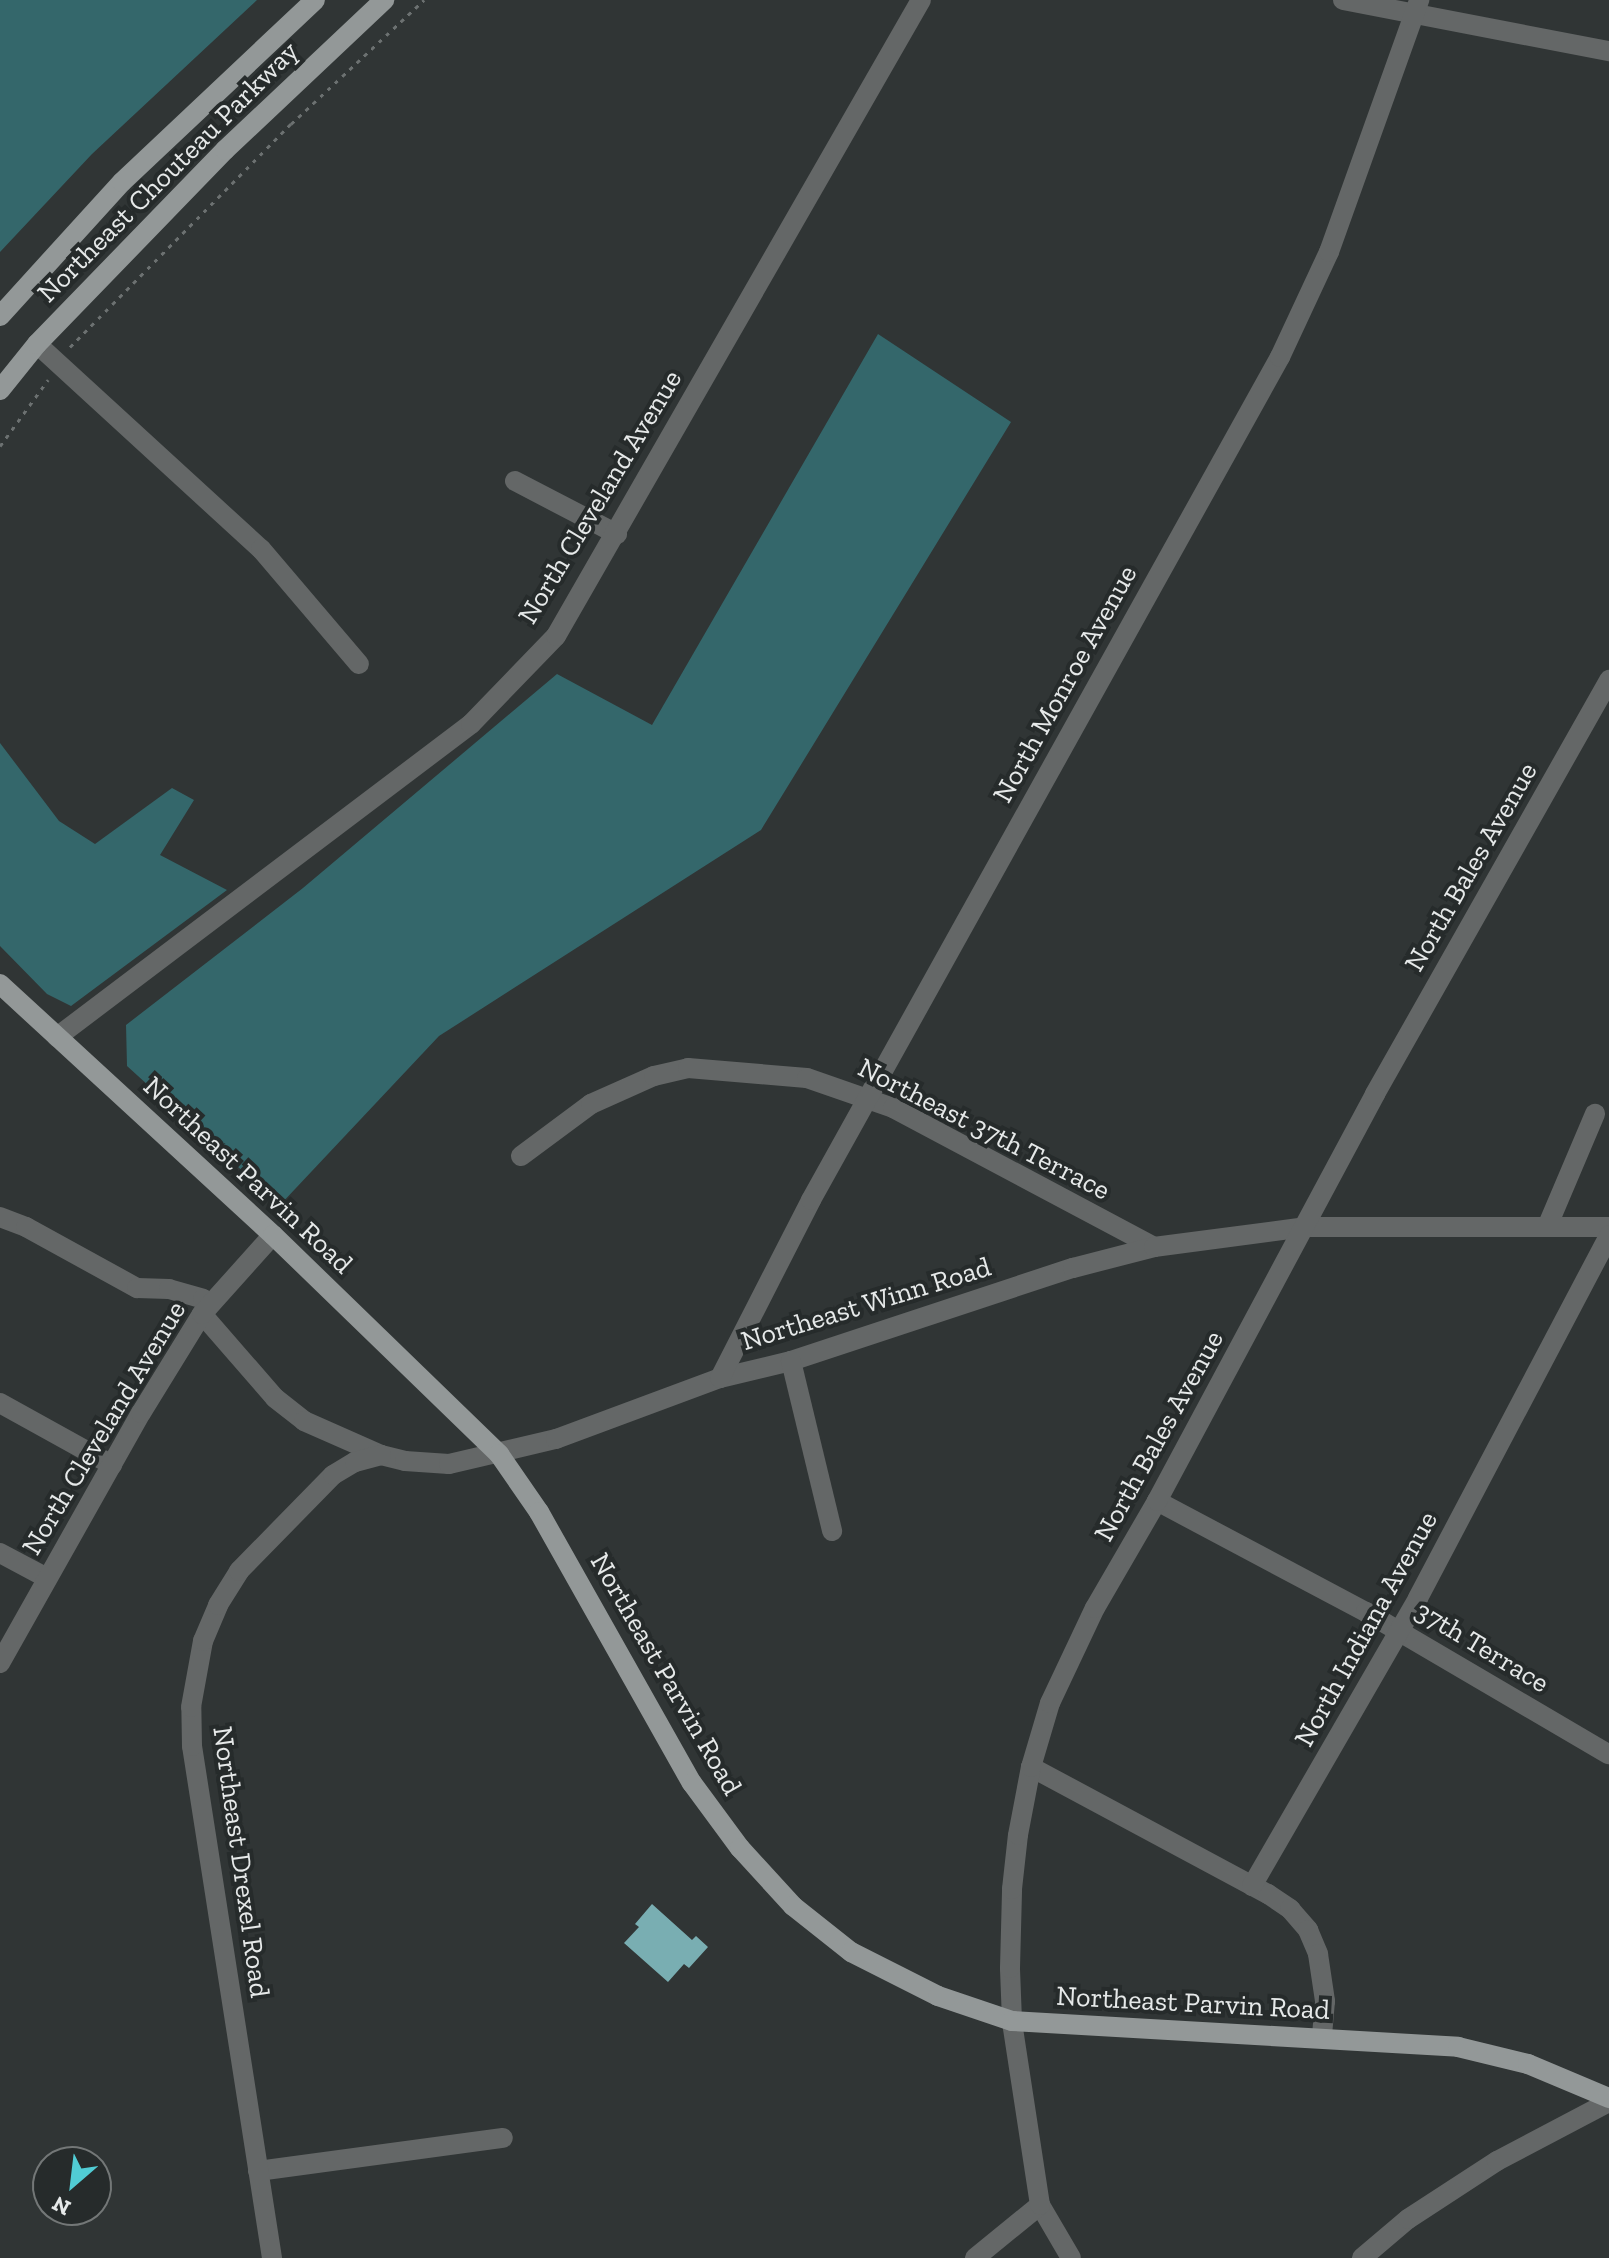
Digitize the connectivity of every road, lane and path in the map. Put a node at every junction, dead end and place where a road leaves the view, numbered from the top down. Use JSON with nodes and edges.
{"nodes":[{"id":1,"x":315,"y":0,"type":"edge"},
{"id":2,"x":384,"y":0,"type":"edge"},
{"id":3,"x":424,"y":0,"type":"edge"},
{"id":4,"x":921,"y":0,"type":"edge"},
{"id":5,"x":1343,"y":0,"type":"edge"},
{"id":6,"x":1417,"y":8,"type":"edge"},
{"id":7,"x":1609,"y":51,"type":"edge"},
{"id":8,"x":0,"y":316,"type":"edge"},
{"id":9,"x":37,"y":344,"type":"junction"},
{"id":10,"x":58,"y":364,"type":"junction"},
{"id":11,"x":0,"y":390,"type":"edge"},
{"id":12,"x":0,"y":446,"type":"edge"},
{"id":13,"x":515,"y":481,"type":"dead end"},
{"id":14,"x":617,"y":534,"type":"junction"},
{"id":15,"x":359,"y":664,"type":"dead end"},
{"id":16,"x":1609,"y":680,"type":"edge"},
{"id":17,"x":0,"y":984,"type":"edge"},
{"id":18,"x":0,"y":1001,"type":"edge"},
{"id":19,"x":57,"y":1037,"type":"junction"},
{"id":20,"x":867,"y":1097,"type":"junction"},
{"id":21,"x":1595,"y":1114,"type":"dead end"},
{"id":22,"x":521,"y":1156,"type":"dead end"},
{"id":23,"x":0,"y":1217,"type":"edge"},
{"id":24,"x":1305,"y":1227,"type":"junction"},
{"id":25,"x":1547,"y":1227,"type":"junction"},
{"id":26,"x":1609,"y":1227,"type":"edge"},
{"id":27,"x":273,"y":1235,"type":"junction"},
{"id":28,"x":1609,"y":1235,"type":"edge"},
{"id":29,"x":1154,"y":1247,"type":"junction"},
{"id":30,"x":206,"y":1310,"type":"junction"},
{"id":31,"x":791,"y":1361,"type":"junction"},
{"id":32,"x":720,"y":1378,"type":"junction"},
{"id":33,"x":0,"y":1403,"type":"edge"},
{"id":34,"x":499,"y":1454,"type":"junction"},
{"id":35,"x":381,"y":1455,"type":"junction"},
{"id":36,"x":112,"y":1465,"type":"junction"},
{"id":37,"x":1157,"y":1501,"type":"junction"},
{"id":38,"x":832,"y":1531,"type":"dead end"},
{"id":39,"x":0,"y":1553,"type":"edge"},
{"id":40,"x":47,"y":1578,"type":"junction"},
{"id":41,"x":1399,"y":1631,"type":"junction"},
{"id":42,"x":0,"y":1663,"type":"edge"},
{"id":43,"x":1608,"y":1754,"type":"edge"},
{"id":44,"x":1031,"y":1767,"type":"junction"},
{"id":45,"x":1252,"y":1886,"type":"junction"},
{"id":46,"x":1012,"y":2021,"type":"junction"},
{"id":47,"x":1322,"y":2038,"type":"junction"},
{"id":48,"x":1609,"y":2100,"type":"edge"},
{"id":49,"x":503,"y":2138,"type":"dead end"},
{"id":50,"x":258,"y":2171,"type":"junction"},
{"id":51,"x":1040,"y":2205,"type":"junction"},
{"id":52,"x":272,"y":2258,"type":"edge"},
{"id":53,"x":975,"y":2258,"type":"edge"},
{"id":54,"x":1071,"y":2258,"type":"edge"},
{"id":55,"x":1362,"y":2258,"type":"edge"}],
"edges":[{"from":1,"to":8,"type":"main road","name":"Northeast Chouteau Parkway"},
{"from":2,"to":9,"type":"main road","name":"Northeast Chouteau Parkway"},
{"from":3,"to":10,"type":"path"},
{"from":4,"to":14,"type":"street","name":"North Cleveland Avenue"},
{"from":5,"to":6,"type":"street"},
{"from":6,"to":7,"type":"street"},
{"from":6,"to":20,"type":"street","name":"North Monroe Avenue"},
{"from":9,"to":10,"type":"street"},
{"from":9,"to":11,"type":"main road","name":"Northeast Chouteau Parkway"},
{"from":10,"to":12,"type":"path"},
{"from":10,"to":15,"type":"street"},
{"from":13,"to":14,"type":"street"},
{"from":14,"to":19,"type":"street","name":"North Cleveland Avenue"},
{"from":16,"to":24,"type":"street","name":"North Bales Avenue"},
{"from":17,"to":19,"type":"main road","name":"Northeast Parvin Road"},
{"from":18,"to":19,"type":"main road","name":"Northeast Parvin Road"},
{"from":19,"to":27,"type":"main road","name":"Northeast Parvin Road"},
{"from":20,"to":22,"type":"street","name":"Northeast 37th Terrace"},
{"from":20,"to":29,"type":"street","name":"Northeast 37th Terrace"},
{"from":20,"to":32,"type":"street","name":"North Monroe Avenue"},
{"from":21,"to":25,"type":"street"},
{"from":23,"to":30,"type":"street"},
{"from":24,"to":25,"type":"street","name":"Northeast Winn Road"},
{"from":24,"to":29,"type":"street","name":"Northeast Winn Road"},
{"from":24,"to":37,"type":"street","name":"North Bales Avenue"},
{"from":25,"to":26,"type":"street","name":"Northeast Winn Road"},
{"from":27,"to":30,"type":"street","name":"North Cleveland Avenue"},
{"from":27,"to":34,"type":"main road","name":"Northeast Parvin Road"},
{"from":28,"to":41,"type":"street","name":"North Indiana Avenue"},
{"from":29,"to":31,"type":"street","name":"Northeast Winn Road"},
{"from":30,"to":35,"type":"street","name":"Northeast Winn Road"},
{"from":30,"to":36,"type":"street","name":"North Cleveland Avenue"},
{"from":31,"to":32,"type":"street","name":"Northeast Winn Road"},
{"from":31,"to":38,"type":"street"},
{"from":32,"to":34,"type":"street","name":"Northeast Winn Road"},
{"from":33,"to":36,"type":"street"},
{"from":34,"to":35,"type":"street","name":"Northeast Winn Road"},
{"from":34,"to":46,"type":"main road","name":"Northeast Parvin Road"},
{"from":35,"to":50,"type":"street","name":"Northeast Drexel Road"},
{"from":36,"to":40,"type":"street","name":"North Cleveland Avenue"},
{"from":37,"to":41,"type":"street","name":"37th Terrace"},
{"from":37,"to":44,"type":"street","name":"North Bales Avenue"},
{"from":39,"to":40,"type":"street"},
{"from":40,"to":42,"type":"street","name":"North Cleveland Avenue"},
{"from":41,"to":43,"type":"street","name":"37th Terrace"},
{"from":41,"to":45,"type":"street","name":"North Indiana Avenue"},
{"from":44,"to":45,"type":"street"},
{"from":44,"to":46,"type":"street","name":"North Bales Avenue"},
{"from":45,"to":47,"type":"street"},
{"from":46,"to":47,"type":"main road","name":"Northeast Parvin Road"},
{"from":46,"to":51,"type":"street","name":"North Bales Avenue"},
{"from":47,"to":48,"type":"main road","name":"Northeast Parvin Road"},
{"from":48,"to":55,"type":"street"},
{"from":49,"to":50,"type":"street"},
{"from":50,"to":52,"type":"street","name":"Northeast Drexel Road"},
{"from":51,"to":53,"type":"street"},
{"from":51,"to":54,"type":"street"}]}
